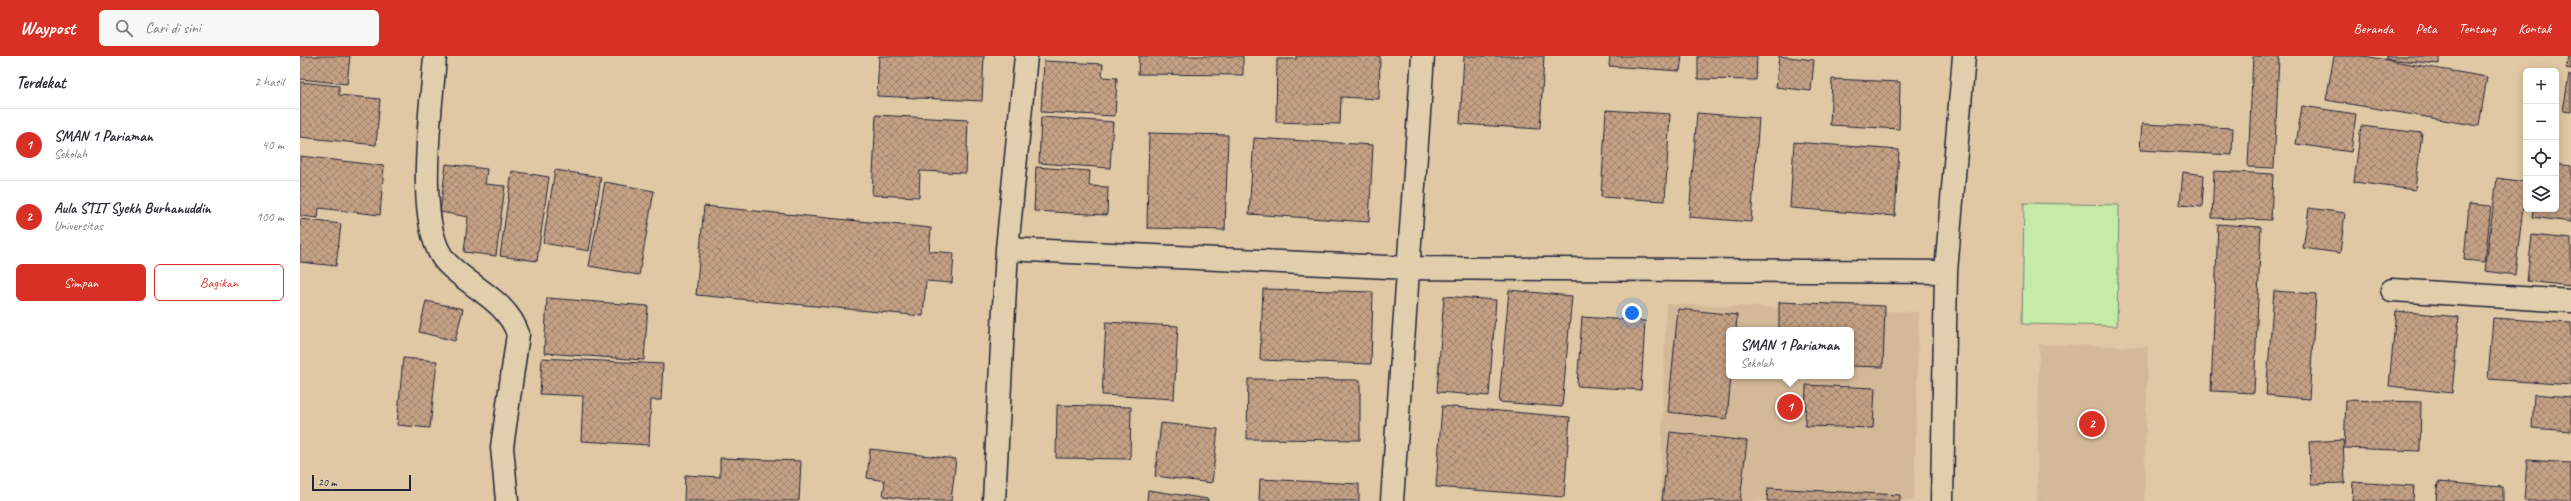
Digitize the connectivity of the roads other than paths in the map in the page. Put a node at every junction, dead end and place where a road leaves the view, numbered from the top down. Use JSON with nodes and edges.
{"nodes":[{"id":1,"x":435,"y":56,"type":"edge"},
{"id":2,"x":1026,"y":56,"type":"edge"},
{"id":3,"x":1423,"y":56,"type":"edge"},
{"id":4,"x":1964,"y":56,"type":"edge"},
{"id":5,"x":1007,"y":250,"type":"junction"},
{"id":6,"x":1409,"y":268,"type":"junction"},
{"id":7,"x":1946,"y":272,"type":"junction"},
{"id":8,"x":2392,"y":290,"type":"dead end"},
{"id":9,"x":2571,"y":301,"type":"edge"},
{"id":10,"x":507,"y":501,"type":"edge"},
{"id":11,"x":994,"y":501,"type":"edge"},
{"id":12,"x":1392,"y":501,"type":"edge"},
{"id":13,"x":1942,"y":501,"type":"edge"}],
"edges":[{"from":1,"to":10,"type":"street"},
{"from":2,"to":5,"type":"street"},
{"from":3,"to":6,"type":"street"},
{"from":4,"to":7,"type":"street"},
{"from":5,"to":6,"type":"street"},
{"from":5,"to":11,"type":"street"},
{"from":6,"to":7,"type":"street"},
{"from":6,"to":12,"type":"street"},
{"from":7,"to":13,"type":"street"},
{"from":8,"to":9,"type":"street"}]}
